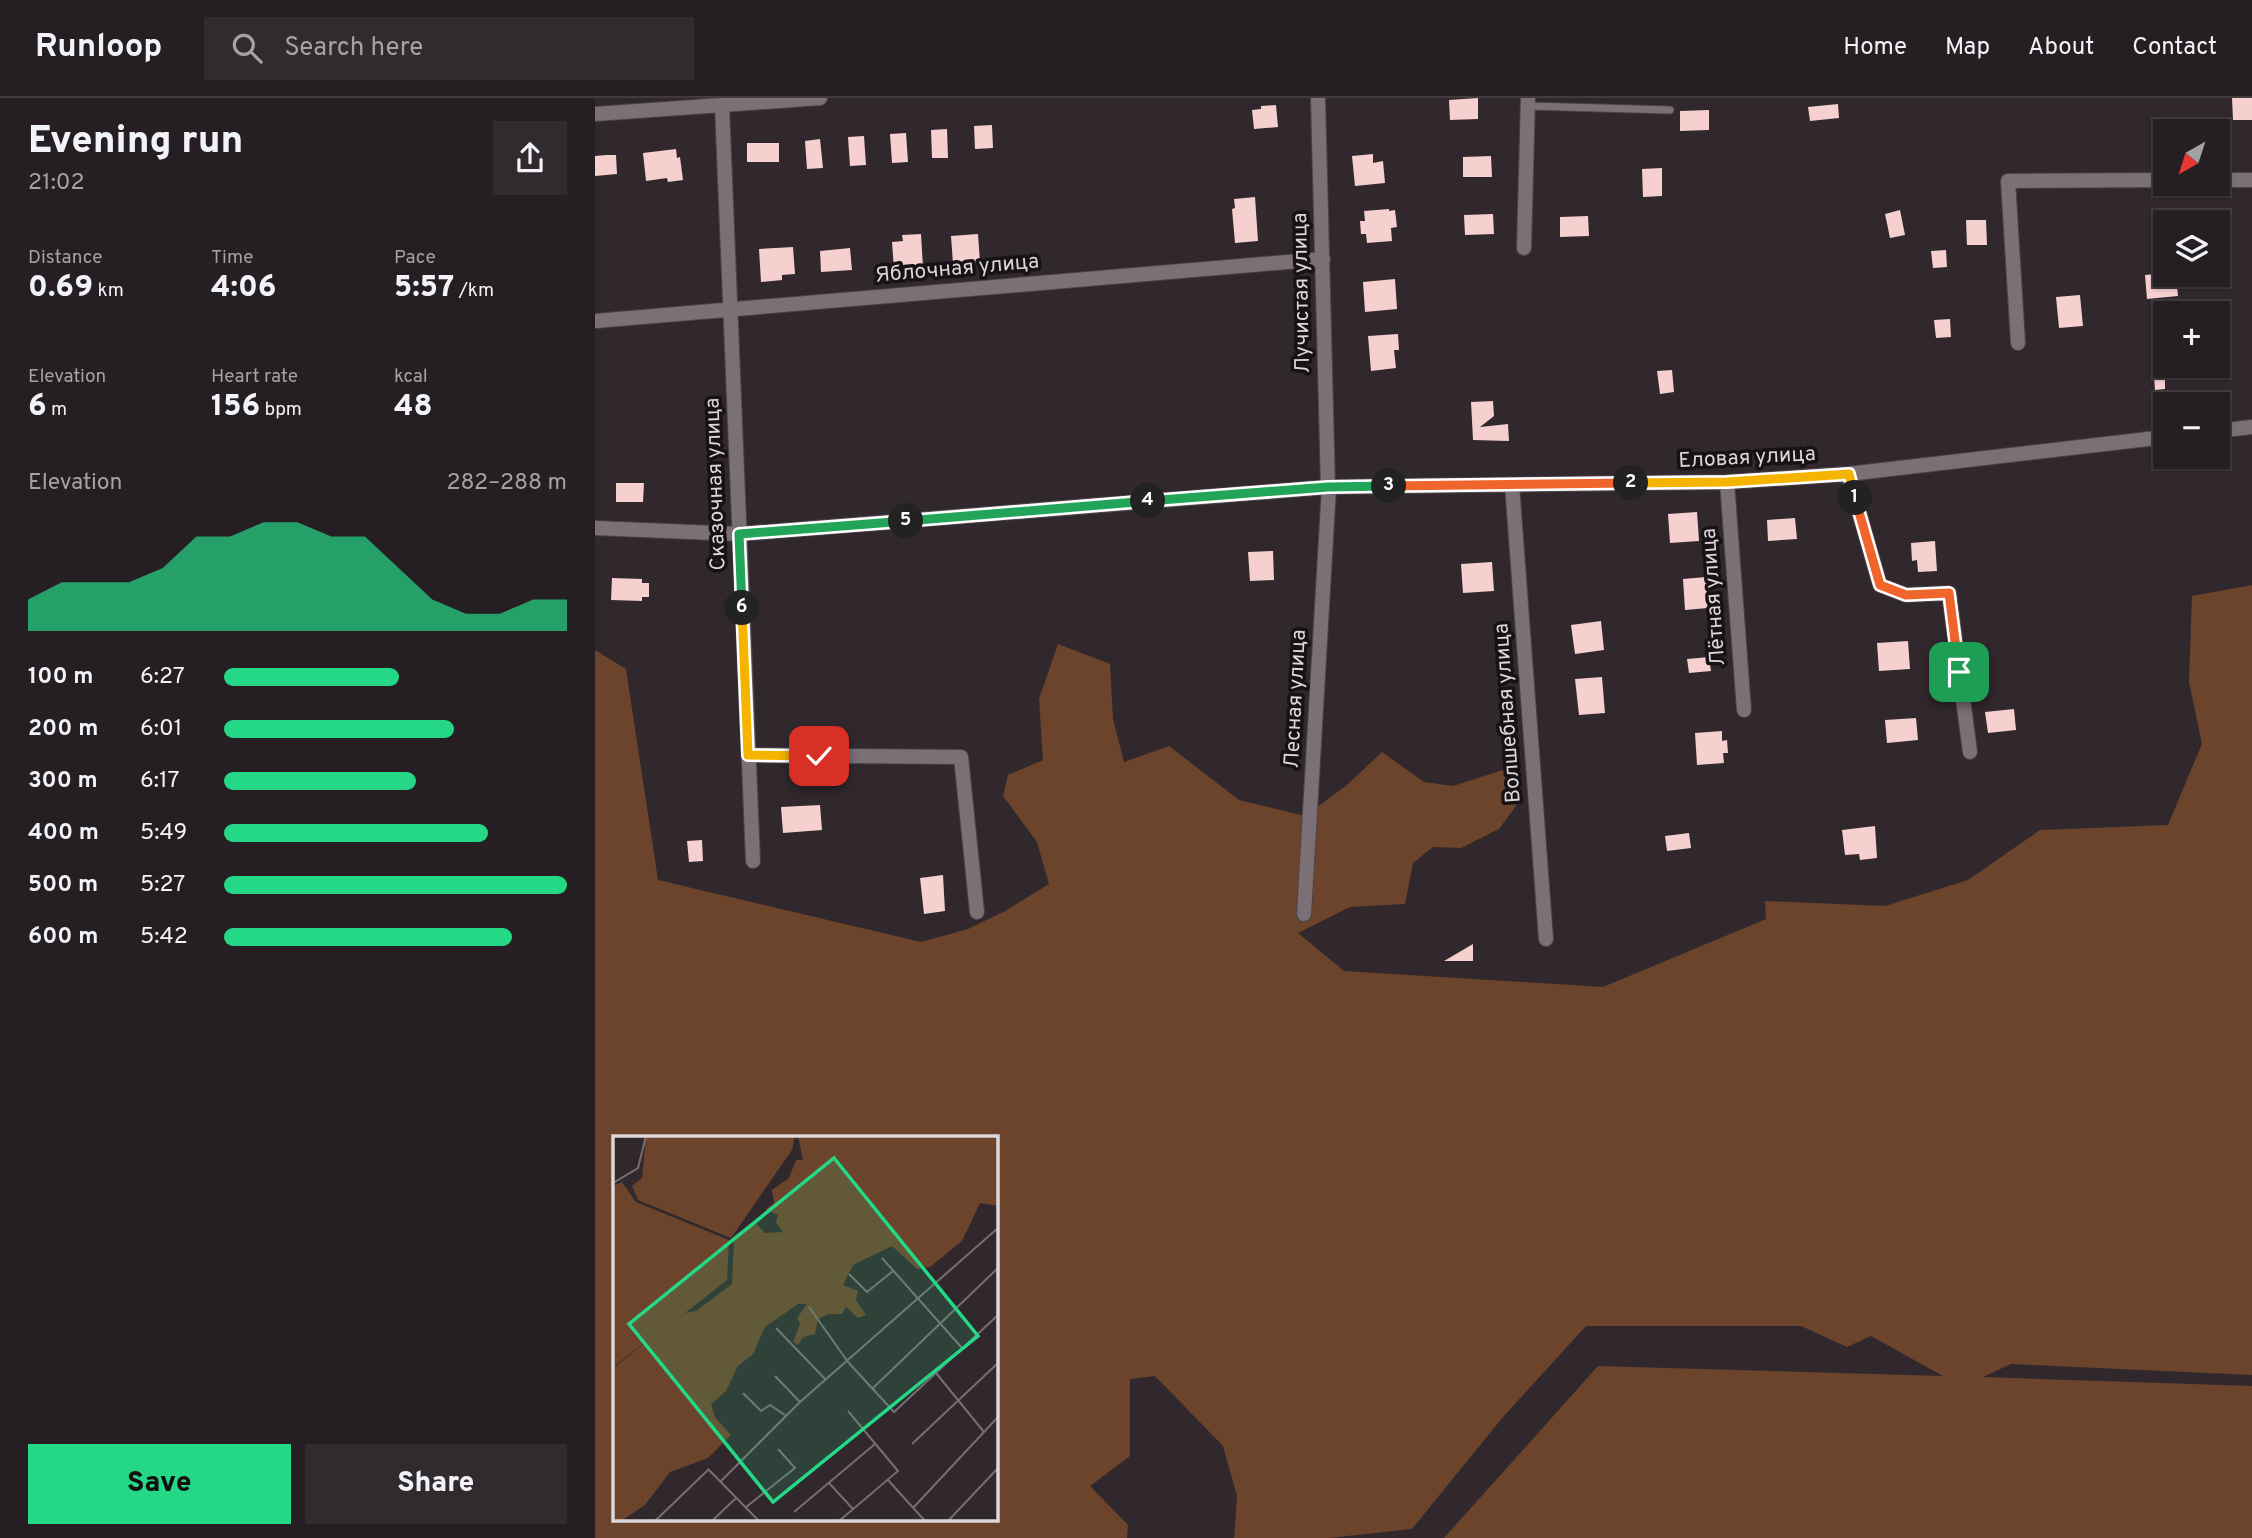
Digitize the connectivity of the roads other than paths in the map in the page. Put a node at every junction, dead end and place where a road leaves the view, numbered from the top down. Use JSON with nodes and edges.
{"nodes":[{"id":1,"x":820,"y":98,"type":"edge"},
{"id":2,"x":1318,"y":98,"type":"edge"},
{"id":3,"x":1528,"y":102,"type":"edge"},
{"id":4,"x":722,"y":106,"type":"junction"},
{"id":5,"x":1670,"y":110,"type":"dead end"},
{"id":6,"x":595,"y":114,"type":"edge"},
{"id":7,"x":2153,"y":180,"type":"edge"},
{"id":8,"x":2230,"y":180,"type":"edge"},
{"id":9,"x":2252,"y":180,"type":"edge"},
{"id":10,"x":1524,"y":248,"type":"dead end"},
{"id":11,"x":1322,"y":259,"type":"junction"},
{"id":12,"x":730,"y":310,"type":"junction"},
{"id":13,"x":595,"y":321,"type":"edge"},
{"id":14,"x":2018,"y":343,"type":"dead end"},
{"id":15,"x":2252,"y":427,"type":"edge"},
{"id":16,"x":2230,"y":430,"type":"edge"},
{"id":17,"x":2153,"y":438,"type":"edge"},
{"id":18,"x":1849,"y":474,"type":"junction"},
{"id":19,"x":1727,"y":482,"type":"junction"},
{"id":20,"x":1512,"y":485,"type":"junction"},
{"id":21,"x":1329,"y":487,"type":"junction"},
{"id":22,"x":595,"y":528,"type":"edge"},
{"id":23,"x":739,"y":534,"type":"junction"},
{"id":24,"x":1744,"y":710,"type":"dead end"},
{"id":25,"x":1970,"y":752,"type":"dead end"},
{"id":26,"x":748,"y":755,"type":"junction"},
{"id":27,"x":753,"y":861,"type":"dead end"},
{"id":28,"x":977,"y":912,"type":"dead end"},
{"id":29,"x":1304,"y":914,"type":"dead end"},
{"id":30,"x":1546,"y":939,"type":"dead end"}],
"edges":[{"from":1,"to":4,"type":"street"},
{"from":2,"to":11,"type":"street","name":"Лучистая улица"},
{"from":3,"to":5,"type":"lane"},
{"from":3,"to":10,"type":"street"},
{"from":4,"to":6,"type":"street"},
{"from":4,"to":12,"type":"street","name":"Сказочная улица"},
{"from":7,"to":14,"type":"street"},
{"from":8,"to":9,"type":"street"},
{"from":11,"to":12,"type":"street","name":"Яблочная улица"},
{"from":11,"to":21,"type":"street","name":"Лучистая улица"},
{"from":12,"to":13,"type":"street","name":"Яблочная улица"},
{"from":12,"to":23,"type":"street","name":"Сказочная улица"},
{"from":15,"to":16,"type":"street"},
{"from":17,"to":18,"type":"street","name":"Еловая улица"},
{"from":18,"to":19,"type":"street","name":"Еловая улица"},
{"from":18,"to":25,"type":"street"},
{"from":19,"to":20,"type":"street","name":"Еловая улица"},
{"from":19,"to":24,"type":"street","name":"Лётная улица"},
{"from":20,"to":21,"type":"street","name":"Еловая улица"},
{"from":20,"to":30,"type":"street","name":"Волшебная улица"},
{"from":21,"to":23,"type":"street","name":"Еловая улица"},
{"from":21,"to":29,"type":"street","name":"Лесная улица"},
{"from":22,"to":23,"type":"street","name":"Еловая улица"},
{"from":23,"to":26,"type":"street","name":"Сказочная улица"},
{"from":26,"to":27,"type":"street","name":"Сказочная улица"},
{"from":26,"to":28,"type":"street"}]}
